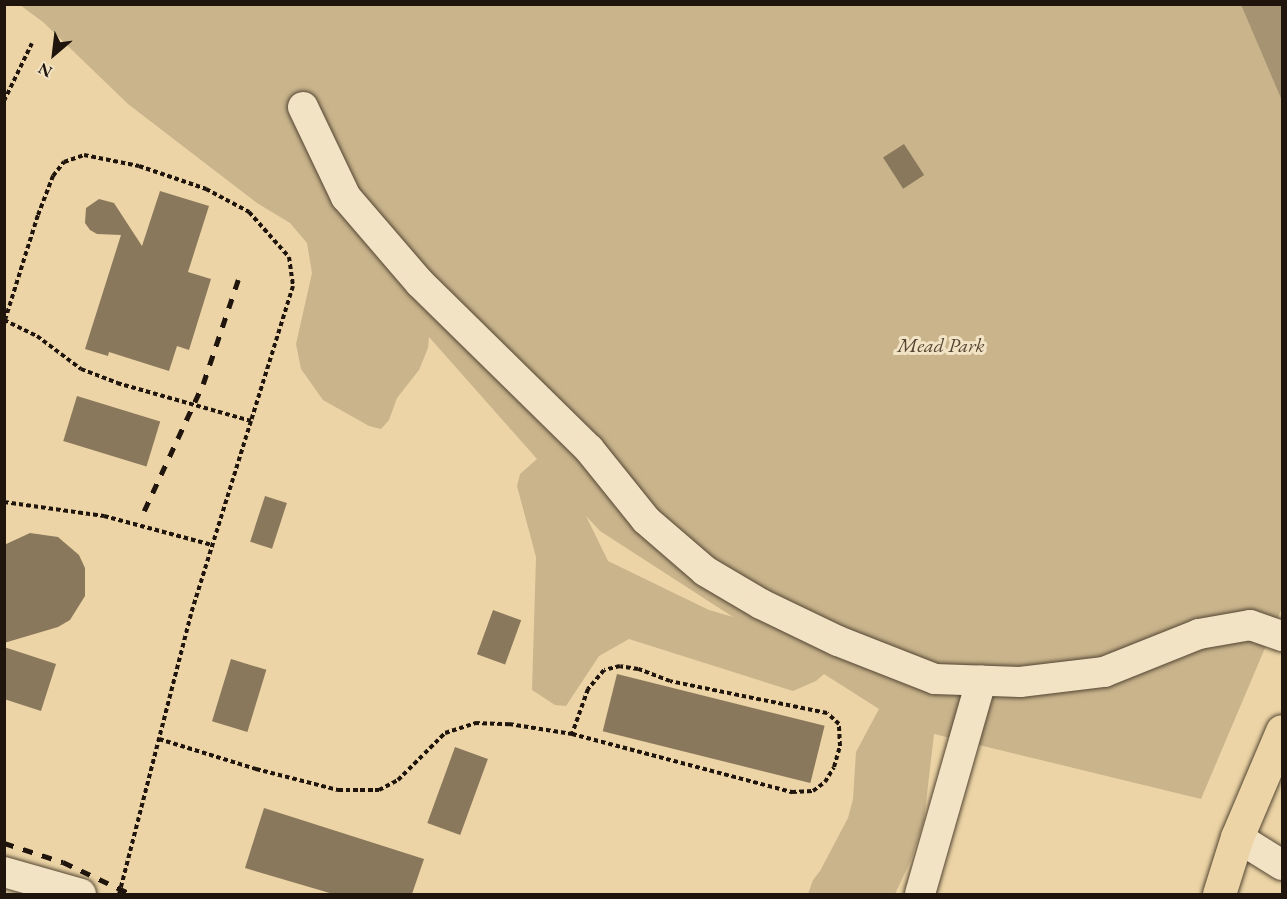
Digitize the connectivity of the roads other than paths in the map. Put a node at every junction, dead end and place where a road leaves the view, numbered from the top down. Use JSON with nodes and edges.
{"nodes":[{"id":1,"x":303,"y":107,"type":"dead end"},
{"id":2,"x":1282,"y":636,"type":"edge"},
{"id":3,"x":981,"y":681,"type":"junction"},
{"id":4,"x":1282,"y":731,"type":"edge"},
{"id":5,"x":1238,"y":837,"type":"junction"},
{"id":6,"x":1282,"y":865,"type":"edge"},
{"id":7,"x":4,"y":872,"type":"edge"},
{"id":8,"x":81,"y":894,"type":"edge"},
{"id":9,"x":920,"y":894,"type":"edge"},
{"id":10,"x":1219,"y":894,"type":"edge"}],
"edges":[{"from":1,"to":3,"type":"lane"},
{"from":2,"to":3,"type":"lane"},
{"from":3,"to":9,"type":"lane"},
{"from":4,"to":5,"type":"main road"},
{"from":5,"to":6,"type":"lane"},
{"from":5,"to":10,"type":"main road"},
{"from":7,"to":8,"type":"lane"}]}
